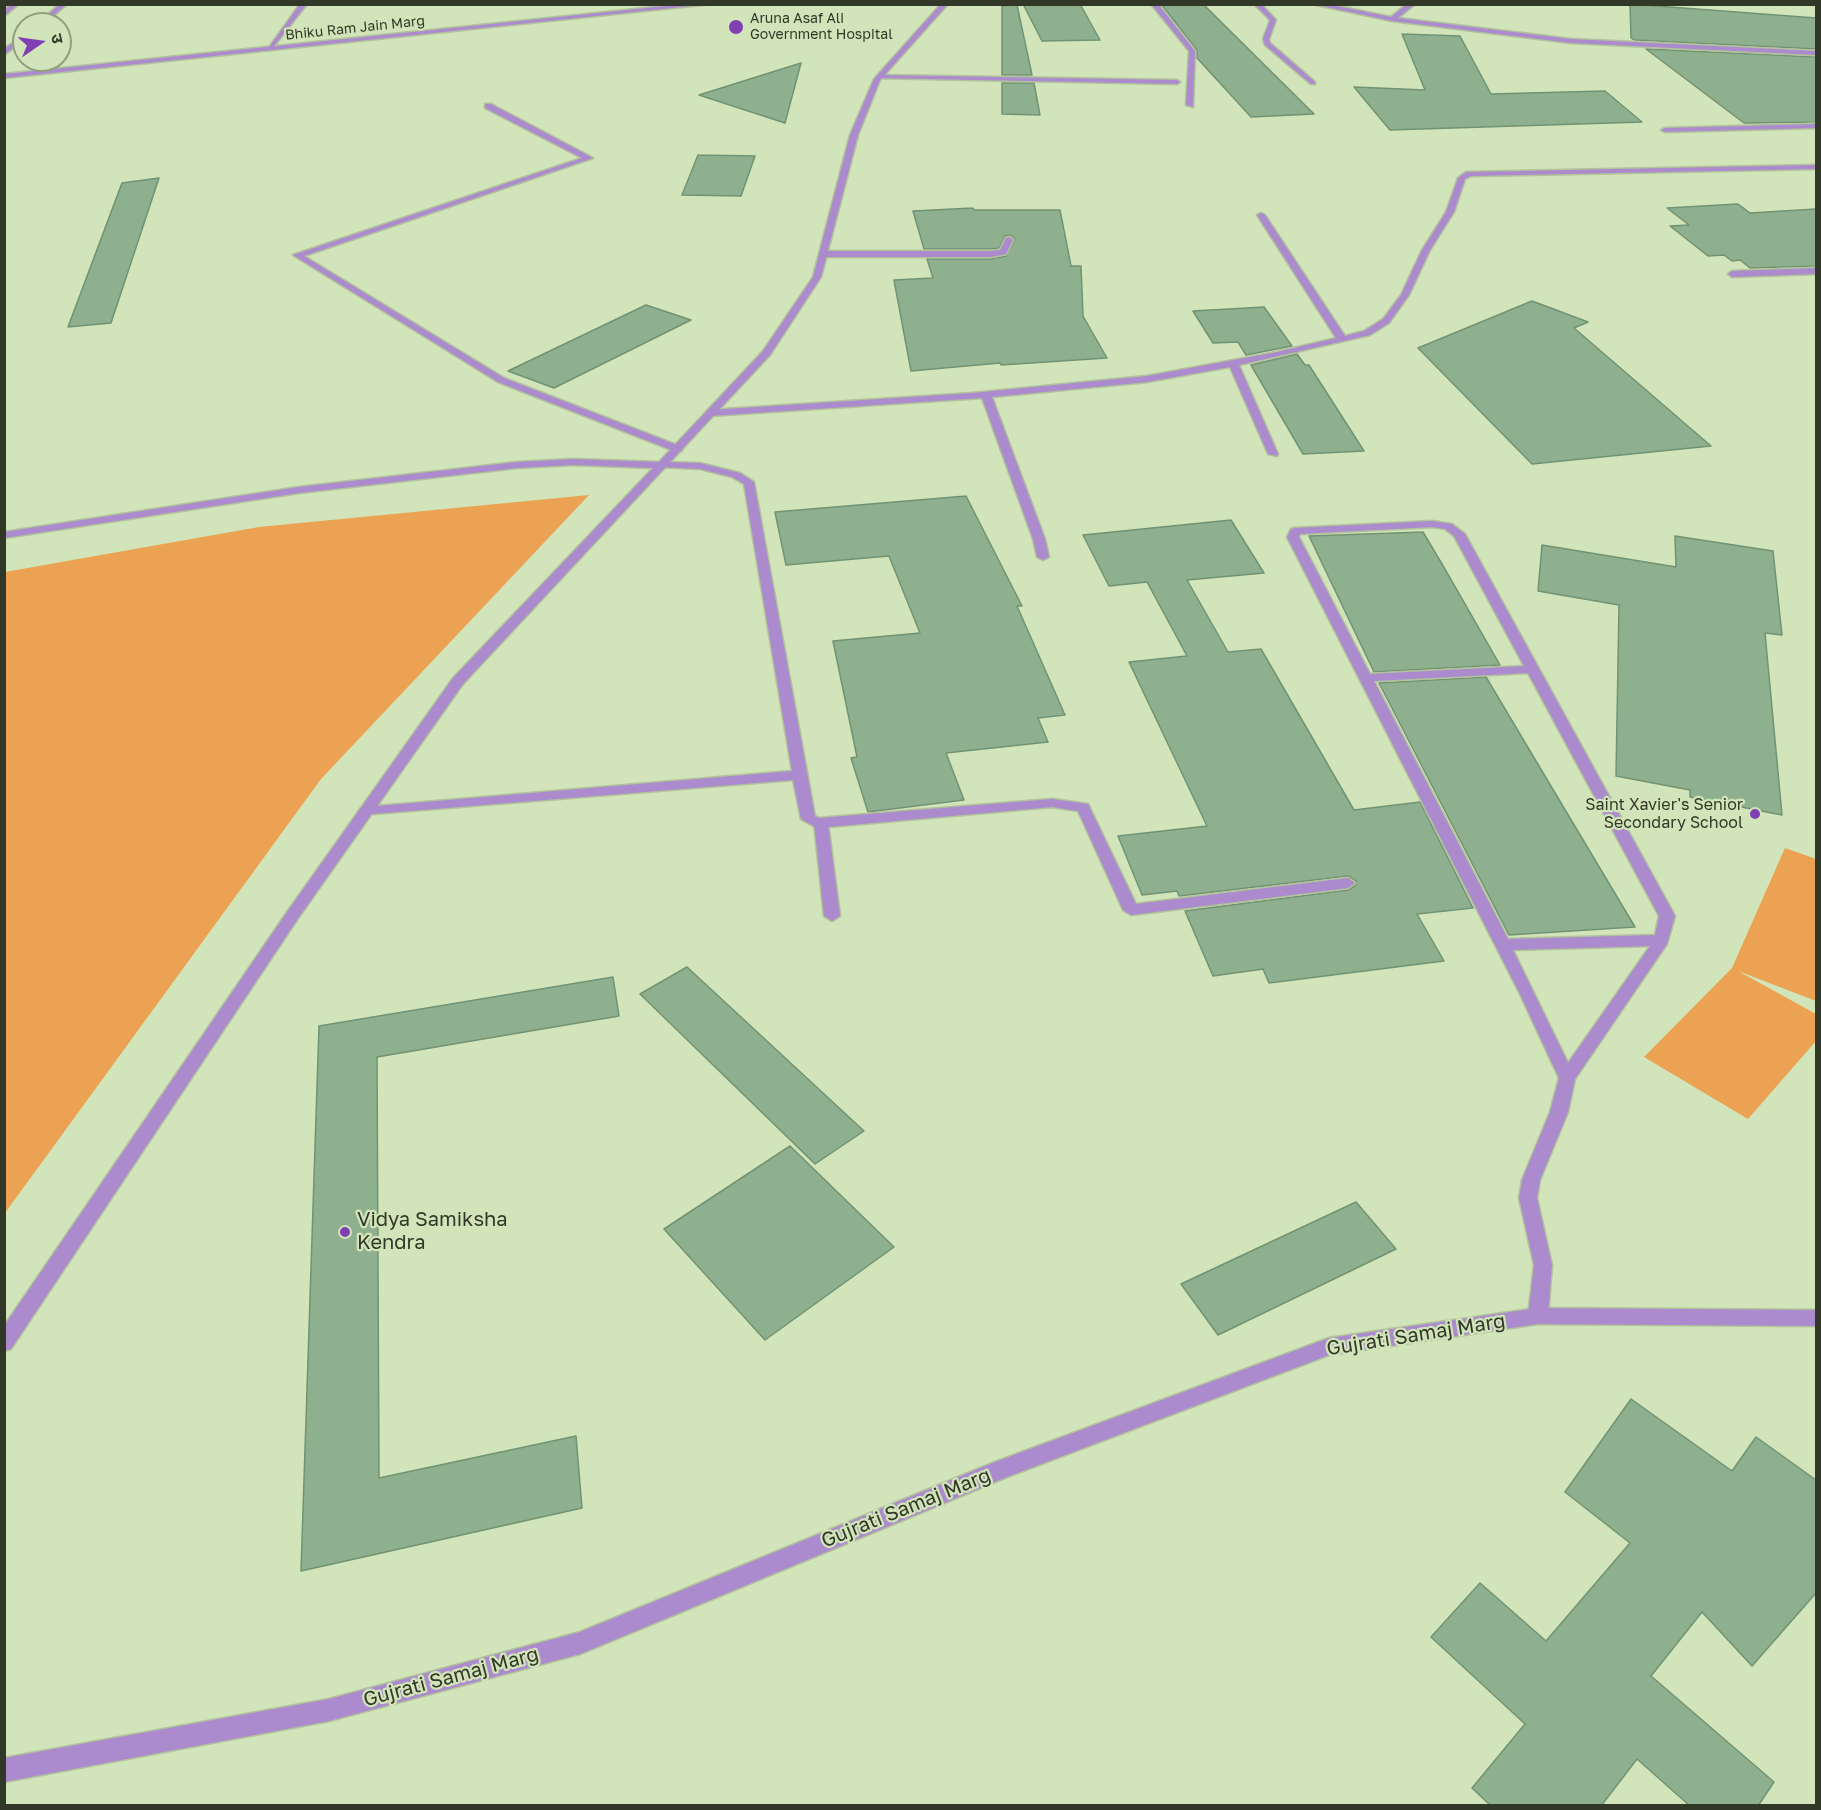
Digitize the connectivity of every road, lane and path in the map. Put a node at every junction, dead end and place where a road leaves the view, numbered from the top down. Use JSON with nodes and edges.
{"nodes":[{"id":1,"x":16,"y":4,"type":"edge"},
{"id":2,"x":304,"y":4,"type":"edge"},
{"id":3,"x":708,"y":4,"type":"edge"},
{"id":4,"x":945,"y":4,"type":"edge"},
{"id":5,"x":1154,"y":4,"type":"edge"},
{"id":6,"x":1257,"y":4,"type":"edge"},
{"id":7,"x":1315,"y":4,"type":"edge"},
{"id":8,"x":1412,"y":4,"type":"edge"},
{"id":9,"x":4,"y":14,"type":"edge"},
{"id":10,"x":1392,"y":18,"type":"junction"},
{"id":11,"x":269,"y":49,"type":"junction"},
{"id":12,"x":1816,"y":53,"type":"edge"},
{"id":13,"x":4,"y":76,"type":"edge"},
{"id":14,"x":879,"y":77,"type":"junction"},
{"id":15,"x":1177,"y":82,"type":"dead end"},
{"id":16,"x":1313,"y":83,"type":"dead end"},
{"id":17,"x":1190,"y":105,"type":"dead end"},
{"id":18,"x":488,"y":106,"type":"dead end"},
{"id":19,"x":1816,"y":126,"type":"edge"},
{"id":20,"x":1665,"y":130,"type":"dead end"},
{"id":21,"x":1816,"y":167,"type":"edge"},
{"id":22,"x":1261,"y":215,"type":"dead end"},
{"id":23,"x":1009,"y":240,"type":"dead end"},
{"id":24,"x":824,"y":254,"type":"junction"},
{"id":25,"x":1816,"y":271,"type":"edge"},
{"id":26,"x":1732,"y":274,"type":"dead end"},
{"id":27,"x":1342,"y":339,"type":"junction"},
{"id":28,"x":1233,"y":363,"type":"junction"},
{"id":29,"x":986,"y":394,"type":"junction"},
{"id":30,"x":710,"y":413,"type":"junction"},
{"id":31,"x":678,"y":449,"type":"junction"},
{"id":32,"x":1273,"y":454,"type":"dead end"},
{"id":33,"x":663,"y":465,"type":"junction"},
{"id":34,"x":4,"y":535,"type":"edge"},
{"id":35,"x":1043,"y":557,"type":"dead end"},
{"id":36,"x":1533,"y":669,"type":"junction"},
{"id":37,"x":1366,"y":678,"type":"junction"},
{"id":38,"x":799,"y":775,"type":"junction"},
{"id":39,"x":365,"y":812,"type":"junction"},
{"id":40,"x":822,"y":823,"type":"junction"},
{"id":41,"x":1348,"y":884,"type":"dead end"},
{"id":42,"x":832,"y":916,"type":"dead end"},
{"id":43,"x":1662,"y":940,"type":"junction"},
{"id":44,"x":1503,"y":945,"type":"junction"},
{"id":45,"x":1567,"y":1077,"type":"junction"},
{"id":46,"x":1538,"y":1316,"type":"junction"},
{"id":47,"x":1816,"y":1318,"type":"edge"},
{"id":48,"x":4,"y":1343,"type":"edge"},
{"id":49,"x":4,"y":1770,"type":"edge"}],
"edges":[{"from":1,"to":9,"type":"street"},
{"from":2,"to":11,"type":"street"},
{"from":3,"to":11,"type":"street","name":"Bhiku Ram Jain Marg"},
{"from":4,"to":14,"type":"street"},
{"from":5,"to":17,"type":"street"},
{"from":6,"to":16,"type":"street"},
{"from":7,"to":10,"type":"street"},
{"from":8,"to":10,"type":"street"},
{"from":10,"to":12,"type":"street"},
{"from":11,"to":13,"type":"street","name":"Bhiku Ram Jain Marg"},
{"from":14,"to":15,"type":"street"},
{"from":14,"to":24,"type":"street"},
{"from":18,"to":31,"type":"street"},
{"from":19,"to":20,"type":"street"},
{"from":21,"to":27,"type":"street"},
{"from":22,"to":27,"type":"street"},
{"from":23,"to":24,"type":"street"},
{"from":24,"to":30,"type":"street"},
{"from":25,"to":26,"type":"street"},
{"from":27,"to":28,"type":"street"},
{"from":28,"to":29,"type":"street"},
{"from":28,"to":32,"type":"street"},
{"from":29,"to":30,"type":"street"},
{"from":29,"to":35,"type":"street"},
{"from":30,"to":31,"type":"street"},
{"from":31,"to":33,"type":"street"},
{"from":33,"to":34,"type":"street"},
{"from":33,"to":38,"type":"street"},
{"from":33,"to":39,"type":"street"},
{"from":36,"to":37,"type":"street"},
{"from":36,"to":37,"type":"street"},
{"from":36,"to":43,"type":"street"},
{"from":37,"to":44,"type":"street"},
{"from":38,"to":39,"type":"street"},
{"from":38,"to":40,"type":"street"},
{"from":39,"to":48,"type":"street"},
{"from":40,"to":41,"type":"street"},
{"from":40,"to":42,"type":"street"},
{"from":43,"to":44,"type":"street"},
{"from":43,"to":45,"type":"street"},
{"from":44,"to":45,"type":"street"},
{"from":45,"to":46,"type":"street"},
{"from":46,"to":47,"type":"street","name":"Gujrati Samaj Marg"},
{"from":46,"to":49,"type":"street","name":"Gujrati Samaj Marg"}]}
